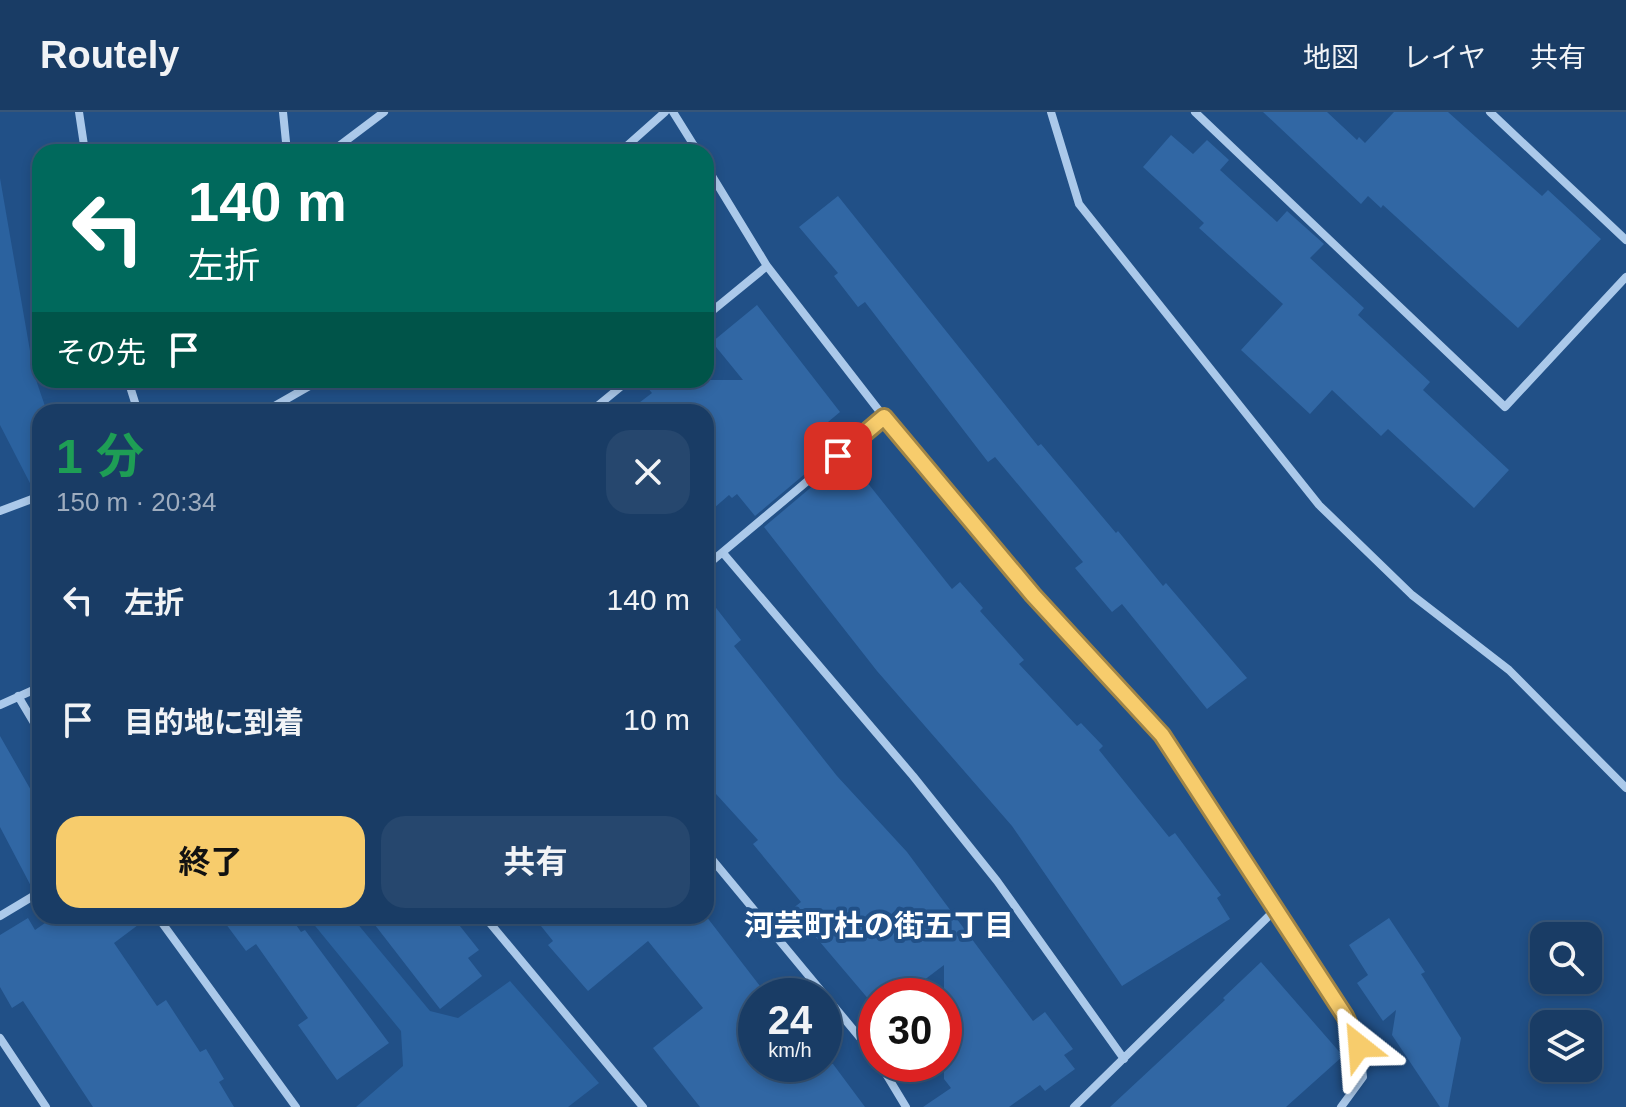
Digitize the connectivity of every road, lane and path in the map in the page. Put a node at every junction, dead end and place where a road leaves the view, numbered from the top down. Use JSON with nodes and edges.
{"nodes":[{"id":1,"x":79,"y":112,"type":"edge"},
{"id":2,"x":283,"y":112,"type":"edge"},
{"id":3,"x":384,"y":112,"type":"edge"},
{"id":4,"x":665,"y":112,"type":"edge"},
{"id":5,"x":673,"y":112,"type":"edge"},
{"id":6,"x":1051,"y":112,"type":"edge"},
{"id":7,"x":1195,"y":112,"type":"edge"},
{"id":8,"x":1490,"y":112,"type":"edge"},
{"id":9,"x":84,"y":144,"type":"edge"},
{"id":10,"x":286,"y":144,"type":"edge"},
{"id":11,"x":342,"y":144,"type":"edge"},
{"id":12,"x":629,"y":144,"type":"edge"},
{"id":13,"x":693,"y":144,"type":"edge"},
{"id":14,"x":714,"y":179,"type":"edge"},
{"id":15,"x":1626,"y":240,"type":"edge"},
{"id":16,"x":767,"y":266,"type":"junction"},
{"id":17,"x":1626,"y":277,"type":"edge"},
{"id":18,"x":714,"y":309,"type":"edge"},
{"id":19,"x":306,"y":388,"type":"edge"},
{"id":20,"x":619,"y":388,"type":"edge"},
{"id":21,"x":278,"y":404,"type":"edge"},
{"id":22,"x":600,"y":404,"type":"edge"},
{"id":23,"x":884,"y":417,"type":"junction"},
{"id":24,"x":32,"y":499,"type":"edge"},
{"id":25,"x":0,"y":511,"type":"edge"},
{"id":26,"x":723,"y":553,"type":"junction"},
{"id":27,"x":714,"y":560,"type":"edge"},
{"id":28,"x":32,"y":690,"type":"edge"},
{"id":29,"x":18,"y":696,"type":"junction"},
{"id":30,"x":0,"y":705,"type":"edge"},
{"id":31,"x":32,"y":720,"type":"edge"},
{"id":32,"x":1626,"y":788,"type":"edge"},
{"id":33,"x":714,"y":862,"type":"edge"},
{"id":34,"x":32,"y":897,"type":"edge"},
{"id":35,"x":1276,"y":909,"type":"junction"},
{"id":36,"x":0,"y":916,"type":"edge"},
{"id":37,"x":163,"y":924,"type":"edge"},
{"id":38,"x":491,"y":924,"type":"edge"},
{"id":39,"x":858,"y":1035,"type":"edge"},
{"id":40,"x":0,"y":1038,"type":"edge"},
{"id":41,"x":1124,"y":1059,"type":"junction"},
{"id":42,"x":891,"y":1082,"type":"edge"},
{"id":43,"x":46,"y":1107,"type":"edge"},
{"id":44,"x":296,"y":1107,"type":"edge"},
{"id":45,"x":643,"y":1107,"type":"edge"},
{"id":46,"x":906,"y":1107,"type":"edge"},
{"id":47,"x":1074,"y":1107,"type":"edge"},
{"id":48,"x":1341,"y":1107,"type":"edge"}],
"edges":[{"from":1,"to":9,"type":"street"},
{"from":2,"to":10,"type":"street"},
{"from":3,"to":11,"type":"street"},
{"from":4,"to":12,"type":"street"},
{"from":5,"to":13,"type":"street"},
{"from":6,"to":32,"type":"street"},
{"from":7,"to":17,"type":"street"},
{"from":8,"to":15,"type":"street"},
{"from":14,"to":16,"type":"street"},
{"from":16,"to":18,"type":"street"},
{"from":16,"to":23,"type":"street"},
{"from":19,"to":21,"type":"street"},
{"from":20,"to":22,"type":"street"},
{"from":23,"to":26,"type":"street"},
{"from":23,"to":35,"type":"street"},
{"from":24,"to":25,"type":"street"},
{"from":26,"to":27,"type":"street"},
{"from":26,"to":41,"type":"street"},
{"from":28,"to":29,"type":"street"},
{"from":29,"to":30,"type":"street"},
{"from":29,"to":31,"type":"street"},
{"from":33,"to":39,"type":"street"},
{"from":34,"to":36,"type":"street"},
{"from":35,"to":41,"type":"street"},
{"from":35,"to":48,"type":"street"},
{"from":37,"to":44,"type":"street"},
{"from":38,"to":45,"type":"street"},
{"from":40,"to":43,"type":"street"},
{"from":41,"to":47,"type":"street"},
{"from":42,"to":46,"type":"street"}]}
